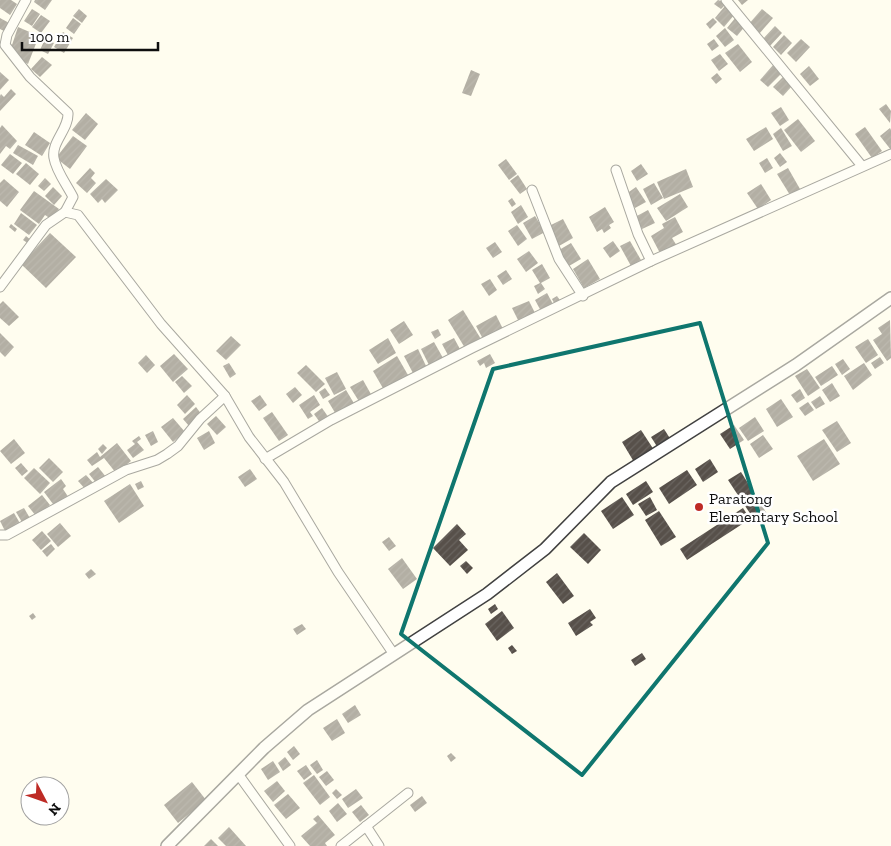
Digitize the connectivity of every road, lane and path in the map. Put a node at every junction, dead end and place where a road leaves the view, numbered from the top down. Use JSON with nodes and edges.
{"nodes":[{"id":1,"x":26,"y":0,"type":"edge"},
{"id":2,"x":726,"y":0,"type":"edge"},
{"id":3,"x":891,"y":154,"type":"edge"},
{"id":4,"x":862,"y":166,"type":"junction"},
{"id":5,"x":616,"y":170,"type":"dead end"},
{"id":6,"x":532,"y":190,"type":"dead end"},
{"id":7,"x":65,"y":212,"type":"junction"},
{"id":8,"x":651,"y":261,"type":"junction"},
{"id":9,"x":0,"y":287,"type":"edge"},
{"id":10,"x":583,"y":296,"type":"junction"},
{"id":11,"x":891,"y":298,"type":"edge"},
{"id":12,"x":225,"y":396,"type":"junction"},
{"id":13,"x":265,"y":459,"type":"junction"},
{"id":14,"x":0,"y":536,"type":"edge"},
{"id":15,"x":393,"y":653,"type":"junction"},
{"id":16,"x":238,"y":774,"type":"junction"},
{"id":17,"x":408,"y":793,"type":"dead end"},
{"id":18,"x":366,"y":826,"type":"junction"},
{"id":19,"x":167,"y":846,"type":"edge"},
{"id":20,"x":290,"y":846,"type":"edge"},
{"id":21,"x":341,"y":846,"type":"edge"},
{"id":22,"x":379,"y":846,"type":"edge"}],
"edges":[{"from":1,"to":7,"type":"street"},
{"from":2,"to":4,"type":"street"},
{"from":3,"to":4,"type":"street"},
{"from":4,"to":8,"type":"street"},
{"from":5,"to":8,"type":"street"},
{"from":6,"to":10,"type":"street"},
{"from":7,"to":9,"type":"street"},
{"from":7,"to":12,"type":"street"},
{"from":8,"to":10,"type":"street"},
{"from":10,"to":13,"type":"street"},
{"from":11,"to":15,"type":"street"},
{"from":12,"to":13,"type":"street"},
{"from":12,"to":14,"type":"street"},
{"from":13,"to":15,"type":"street"},
{"from":15,"to":16,"type":"street"},
{"from":16,"to":19,"type":"street"},
{"from":16,"to":20,"type":"street"},
{"from":17,"to":18,"type":"street"},
{"from":18,"to":21,"type":"street"},
{"from":18,"to":22,"type":"street"}]}
